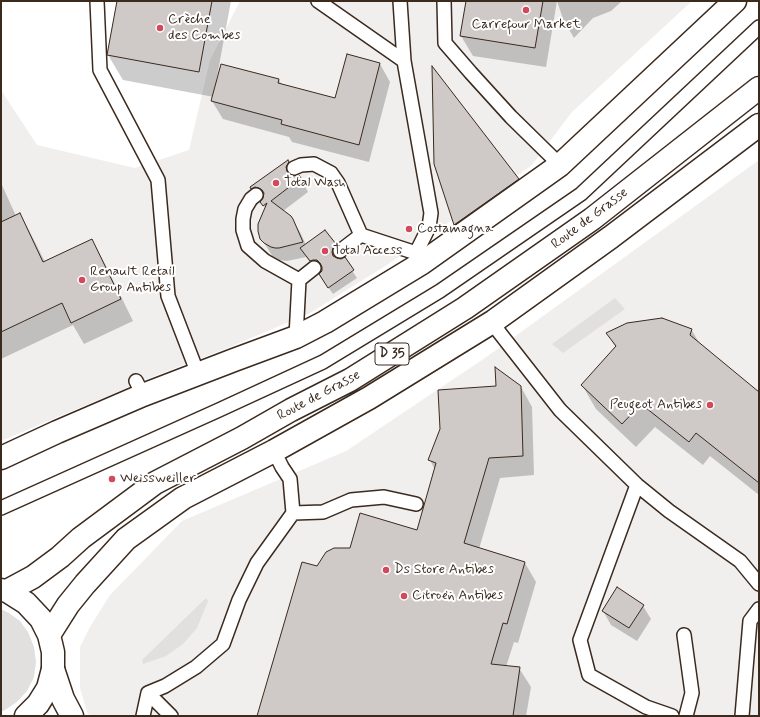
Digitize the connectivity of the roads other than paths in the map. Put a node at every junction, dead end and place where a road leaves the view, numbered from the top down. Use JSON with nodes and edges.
{"nodes":[{"id":1,"x":97,"y":1,"type":"edge"},
{"id":2,"x":318,"y":1,"type":"edge"},
{"id":3,"x":400,"y":1,"type":"edge"},
{"id":4,"x":444,"y":1,"type":"edge"},
{"id":5,"x":729,"y":2,"type":"edge"},
{"id":6,"x":759,"y":27,"type":"edge"},
{"id":7,"x":404,"y":61,"type":"junction"},
{"id":8,"x":759,"y":88,"type":"edge"},
{"id":9,"x":759,"y":125,"type":"edge"},
{"id":10,"x":560,"y":165,"type":"junction"},
{"id":11,"x":294,"y":168,"type":"dead end"},
{"id":12,"x":256,"y":195,"type":"dead end"},
{"id":13,"x":361,"y":235,"type":"junction"},
{"id":14,"x":340,"y":251,"type":"dead end"},
{"id":15,"x":419,"y":258,"type":"junction"},
{"id":16,"x":314,"y":268,"type":"dead end"},
{"id":17,"x":299,"y":280,"type":"junction"},
{"id":18,"x":494,"y":321,"type":"junction"},
{"id":19,"x":296,"y":337,"type":"junction"},
{"id":20,"x":198,"y":374,"type":"junction"},
{"id":21,"x":274,"y":451,"type":"junction"},
{"id":22,"x":1,"y":458,"type":"edge"},
{"id":23,"x":637,"y":485,"type":"junction"},
{"id":24,"x":416,"y":504,"type":"dead end"},
{"id":25,"x":1,"y":508,"type":"edge"},
{"id":26,"x":293,"y":513,"type":"junction"},
{"id":27,"x":759,"y":584,"type":"edge"},
{"id":28,"x":4,"y":591,"type":"edge"},
{"id":29,"x":759,"y":609,"type":"edge"},
{"id":30,"x":49,"y":635,"type":"junction"},
{"id":31,"x":684,"y":635,"type":"dead end"},
{"id":32,"x":53,"y":669,"type":"junction"},
{"id":33,"x":148,"y":693,"type":"junction"},
{"id":34,"x":26,"y":716,"type":"edge"},
{"id":35,"x":72,"y":716,"type":"edge"},
{"id":36,"x":143,"y":716,"type":"edge"},
{"id":37,"x":170,"y":716,"type":"edge"},
{"id":38,"x":672,"y":716,"type":"edge"},
{"id":39,"x":686,"y":716,"type":"edge"},
{"id":40,"x":742,"y":716,"type":"edge"}],
"edges":[{"from":1,"to":20,"type":"lane"},
{"from":2,"to":7,"type":"lane"},
{"from":3,"to":7,"type":"lane"},
{"from":4,"to":10,"type":"lane"},
{"from":5,"to":10,"type":"main road"},
{"from":6,"to":25,"type":"lane"},
{"from":7,"to":15,"type":"lane"},
{"from":8,"to":28,"type":"main road","name":"Route de Grasse","number":"D 35"},
{"from":9,"to":18,"type":"main road","name":"Route de Grasse","number":"D 35"},
{"from":10,"to":15,"type":"main road"},
{"from":11,"to":13,"type":"lane"},
{"from":12,"to":17,"type":"lane"},
{"from":13,"to":14,"type":"lane"},
{"from":13,"to":15,"type":"lane"},
{"from":15,"to":19,"type":"main road"},
{"from":16,"to":17,"type":"lane"},
{"from":17,"to":19,"type":"lane"},
{"from":18,"to":21,"type":"main road","name":"Route de Grasse","number":"D 35"},
{"from":18,"to":23,"type":"lane"},
{"from":19,"to":20,"type":"main road"},
{"from":20,"to":22,"type":"main road"},
{"from":21,"to":26,"type":"lane"},
{"from":21,"to":30,"type":"main road","name":"Route de Grasse","number":"D 35"},
{"from":23,"to":27,"type":"lane"},
{"from":23,"to":38,"type":"lane"},
{"from":24,"to":26,"type":"lane"},
{"from":26,"to":33,"type":"lane"},
{"from":28,"to":30,"type":"main road"},
{"from":29,"to":40,"type":"lane"},
{"from":30,"to":32,"type":"main road"},
{"from":31,"to":39,"type":"lane"},
{"from":32,"to":34,"type":"main road"},
{"from":32,"to":35,"type":"main road"},
{"from":33,"to":36,"type":"lane"},
{"from":33,"to":37,"type":"lane"}]}
